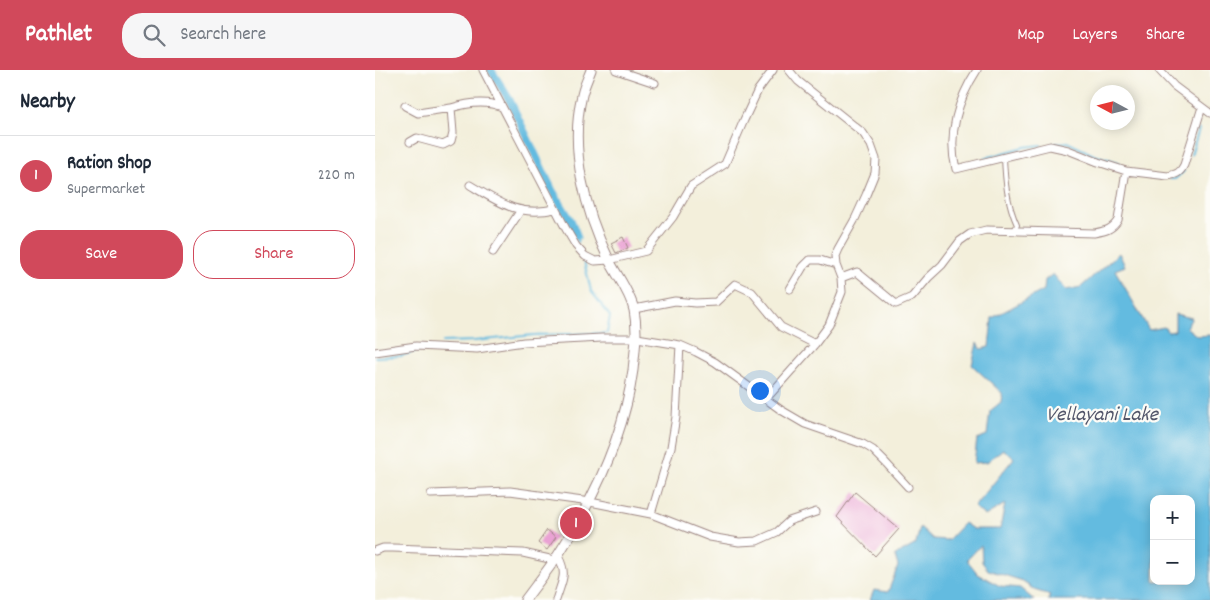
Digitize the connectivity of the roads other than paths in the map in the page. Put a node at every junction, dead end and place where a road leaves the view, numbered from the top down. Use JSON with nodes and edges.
{"nodes":[{"id":1,"x":483,"y":70,"type":"edge"},
{"id":2,"x":616,"y":70,"type":"edge"},
{"id":3,"x":773,"y":70,"type":"edge"},
{"id":4,"x":789,"y":70,"type":"edge"},
{"id":5,"x":977,"y":70,"type":"edge"},
{"id":6,"x":1159,"y":70,"type":"edge"},
{"id":7,"x":590,"y":71,"type":"edge"},
{"id":8,"x":655,"y":82,"type":"dead end"},
{"id":9,"x":405,"y":106,"type":"dead end"},
{"id":10,"x":502,"y":106,"type":"junction"},
{"id":11,"x":1202,"y":107,"type":"junction"},
{"id":12,"x":451,"y":108,"type":"junction"},
{"id":13,"x":1210,"y":113,"type":"edge"},
{"id":14,"x":410,"y":142,"type":"dead end"},
{"id":15,"x":1004,"y":157,"type":"junction"},
{"id":16,"x":1126,"y":171,"type":"junction"},
{"id":17,"x":469,"y":185,"type":"dead end"},
{"id":18,"x":555,"y":209,"type":"junction"},
{"id":19,"x":521,"y":210,"type":"junction"},
{"id":20,"x":1015,"y":231,"type":"junction"},
{"id":21,"x":493,"y":252,"type":"dead end"},
{"id":22,"x":609,"y":260,"type":"junction"},
{"id":23,"x":835,"y":264,"type":"junction"},
{"id":24,"x":841,"y":278,"type":"junction"},
{"id":25,"x":790,"y":289,"type":"dead end"},
{"id":26,"x":634,"y":310,"type":"junction"},
{"id":27,"x":637,"y":338,"type":"junction"},
{"id":28,"x":815,"y":344,"type":"junction"},
{"id":29,"x":680,"y":345,"type":"junction"},
{"id":30,"x":375,"y":352,"type":"edge"},
{"id":31,"x":766,"y":399,"type":"junction"},
{"id":32,"x":909,"y":487,"type":"dead end"},
{"id":33,"x":431,"y":494,"type":"dead end"},
{"id":34,"x":589,"y":502,"type":"junction"},
{"id":35,"x":816,"y":512,"type":"dead end"},
{"id":36,"x":651,"y":514,"type":"junction"},
{"id":37,"x":375,"y":551,"type":"edge"},
{"id":38,"x":556,"y":558,"type":"junction"},
{"id":39,"x":525,"y":600,"type":"edge"},
{"id":40,"x":556,"y":600,"type":"edge"}],
"edges":[{"from":1,"to":10,"type":"street"},
{"from":2,"to":8,"type":"street"},
{"from":3,"to":22,"type":"street"},
{"from":4,"to":23,"type":"street"},
{"from":5,"to":15,"type":"street"},
{"from":6,"to":11,"type":"street"},
{"from":7,"to":22,"type":"street"},
{"from":9,"to":12,"type":"street"},
{"from":10,"to":12,"type":"street"},
{"from":10,"to":18,"type":"street"},
{"from":11,"to":13,"type":"street"},
{"from":11,"to":16,"type":"street"},
{"from":12,"to":14,"type":"street"},
{"from":15,"to":16,"type":"street"},
{"from":15,"to":20,"type":"lane"},
{"from":16,"to":20,"type":"street"},
{"from":17,"to":19,"type":"street"},
{"from":18,"to":19,"type":"street"},
{"from":18,"to":22,"type":"street"},
{"from":19,"to":21,"type":"street"},
{"from":20,"to":24,"type":"street"},
{"from":22,"to":26,"type":"street"},
{"from":23,"to":24,"type":"street"},
{"from":23,"to":25,"type":"street"},
{"from":24,"to":28,"type":"street"},
{"from":26,"to":27,"type":"street"},
{"from":26,"to":28,"type":"street"},
{"from":27,"to":29,"type":"street"},
{"from":27,"to":30,"type":"street"},
{"from":27,"to":34,"type":"street"},
{"from":28,"to":31,"type":"street"},
{"from":29,"to":31,"type":"street"},
{"from":29,"to":36,"type":"street"},
{"from":31,"to":32,"type":"street"},
{"from":33,"to":34,"type":"street"},
{"from":34,"to":36,"type":"street"},
{"from":34,"to":38,"type":"street"},
{"from":35,"to":36,"type":"street"},
{"from":37,"to":38,"type":"street"},
{"from":38,"to":39,"type":"street"},
{"from":38,"to":40,"type":"street"}]}
